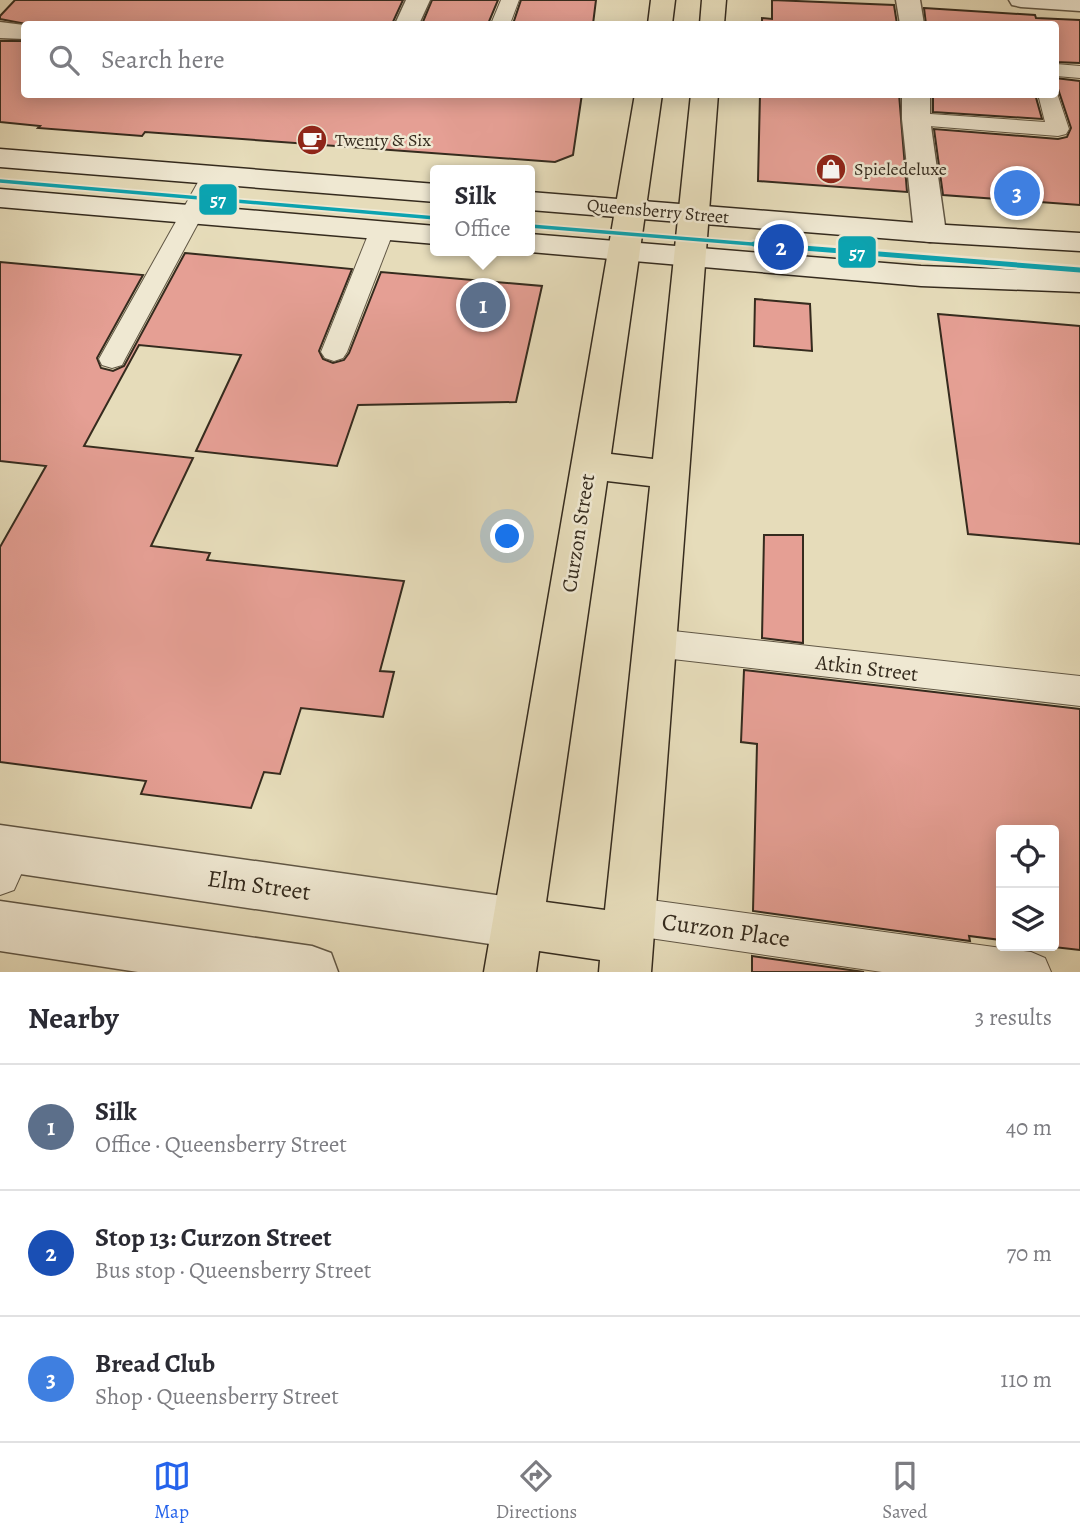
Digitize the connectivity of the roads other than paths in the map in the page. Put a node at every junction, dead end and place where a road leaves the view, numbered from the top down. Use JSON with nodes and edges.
{"nodes":[{"id":1,"x":418,"y":0,"type":"edge"},
{"id":2,"x":510,"y":0,"type":"edge"},
{"id":3,"x":663,"y":0,"type":"edge"},
{"id":4,"x":714,"y":0,"type":"edge"},
{"id":5,"x":908,"y":0,"type":"edge"},
{"id":6,"x":1021,"y":0,"type":"edge"},
{"id":7,"x":1080,"y":4,"type":"edge"},
{"id":8,"x":408,"y":21,"type":"edge"},
{"id":9,"x":502,"y":21,"type":"edge"},
{"id":10,"x":660,"y":21,"type":"edge"},
{"id":11,"x":712,"y":21,"type":"edge"},
{"id":12,"x":912,"y":21,"type":"edge"},
{"id":13,"x":0,"y":30,"type":"edge"},
{"id":14,"x":21,"y":32,"type":"edge"},
{"id":15,"x":1059,"y":70,"type":"edge"},
{"id":16,"x":1080,"y":72,"type":"edge"},
{"id":17,"x":648,"y":98,"type":"edge"},
{"id":18,"x":705,"y":98,"type":"edge"},
{"id":19,"x":1049,"y":98,"type":"edge"},
{"id":20,"x":916,"y":107,"type":"edge"},
{"id":21,"x":0,"y":158,"type":"edge"},
{"id":22,"x":213,"y":175,"type":"junction"},
{"id":23,"x":430,"y":193,"type":"edge"},
{"id":24,"x":0,"y":198,"type":"edge"},
{"id":25,"x":535,"y":201,"type":"edge"},
{"id":26,"x":631,"y":209,"type":"junction"},
{"id":27,"x":192,"y":214,"type":"junction"},
{"id":28,"x":695,"y":214,"type":"junction"},
{"id":29,"x":382,"y":230,"type":"junction"},
{"id":30,"x":930,"y":233,"type":"junction"},
{"id":31,"x":430,"y":234,"type":"edge"},
{"id":32,"x":1080,"y":242,"type":"edge"},
{"id":33,"x":535,"y":243,"type":"edge"},
{"id":34,"x":624,"y":251,"type":"junction"},
{"id":35,"x":691,"y":257,"type":"junction"},
{"id":36,"x":1080,"y":282,"type":"edge"},
{"id":37,"x":334,"y":352,"type":"dead end"},
{"id":38,"x":112,"y":359,"type":"dead end"},
{"id":39,"x":589,"y":465,"type":"junction"},
{"id":40,"x":670,"y":475,"type":"junction"},
{"id":41,"x":654,"y":643,"type":"junction"},
{"id":42,"x":1080,"y":691,"type":"edge"},
{"id":43,"x":4,"y":858,"type":"edge"},
{"id":44,"x":517,"y":923,"type":"junction"},
{"id":45,"x":0,"y":926,"type":"edge"},
{"id":46,"x":627,"y":942,"type":"edge"},
{"id":47,"x":312,"y":972,"type":"edge"},
{"id":48,"x":510,"y":972,"type":"edge"},
{"id":49,"x":1031,"y":972,"type":"edge"}],
"edges":[{"from":1,"to":8,"type":"street"},
{"from":2,"to":9,"type":"lane"},
{"from":3,"to":10,"type":"highway"},
{"from":4,"to":11,"type":"highway"},
{"from":5,"to":12,"type":"street"},
{"from":6,"to":7,"type":"street"},
{"from":13,"to":14,"type":"street"},
{"from":15,"to":16,"type":"lane"},
{"from":17,"to":26,"type":"highway","name":"Curzon Street"},
{"from":18,"to":28,"type":"highway"},
{"from":19,"to":20,"type":"lane"},
{"from":20,"to":30,"type":"street"},
{"from":21,"to":22,"type":"street"},
{"from":22,"to":23,"type":"street"},
{"from":22,"to":27,"type":"lane"},
{"from":24,"to":27,"type":"street"},
{"from":25,"to":26,"type":"street","name":"Queensberry Street"},
{"from":26,"to":28,"type":"street","name":"Queensberry Street"},
{"from":26,"to":34,"type":"highway","name":"Curzon Street"},
{"from":27,"to":29,"type":"street"},
{"from":27,"to":38,"type":"lane"},
{"from":28,"to":30,"type":"street","name":"Queensberry Street"},
{"from":28,"to":35,"type":"highway"},
{"from":29,"to":31,"type":"street"},
{"from":29,"to":37,"type":"lane"},
{"from":30,"to":32,"type":"street","name":"Queensberry Street"},
{"from":33,"to":34,"type":"street"},
{"from":34,"to":35,"type":"street"},
{"from":34,"to":39,"type":"highway","name":"Curzon Street"},
{"from":35,"to":36,"type":"street"},
{"from":35,"to":40,"type":"highway"},
{"from":39,"to":40,"type":"highway"},
{"from":39,"to":44,"type":"highway","name":"Curzon Street"},
{"from":40,"to":41,"type":"highway"},
{"from":41,"to":42,"type":"lane","name":"Atkin Street"},
{"from":41,"to":46,"type":"highway"},
{"from":43,"to":44,"type":"street","name":"Elm Street"},
{"from":44,"to":46,"type":"highway"},
{"from":44,"to":48,"type":"highway","name":"Curzon Street"},
{"from":45,"to":47,"type":"street"},
{"from":46,"to":49,"type":"lane","name":"Curzon Place"}]}
